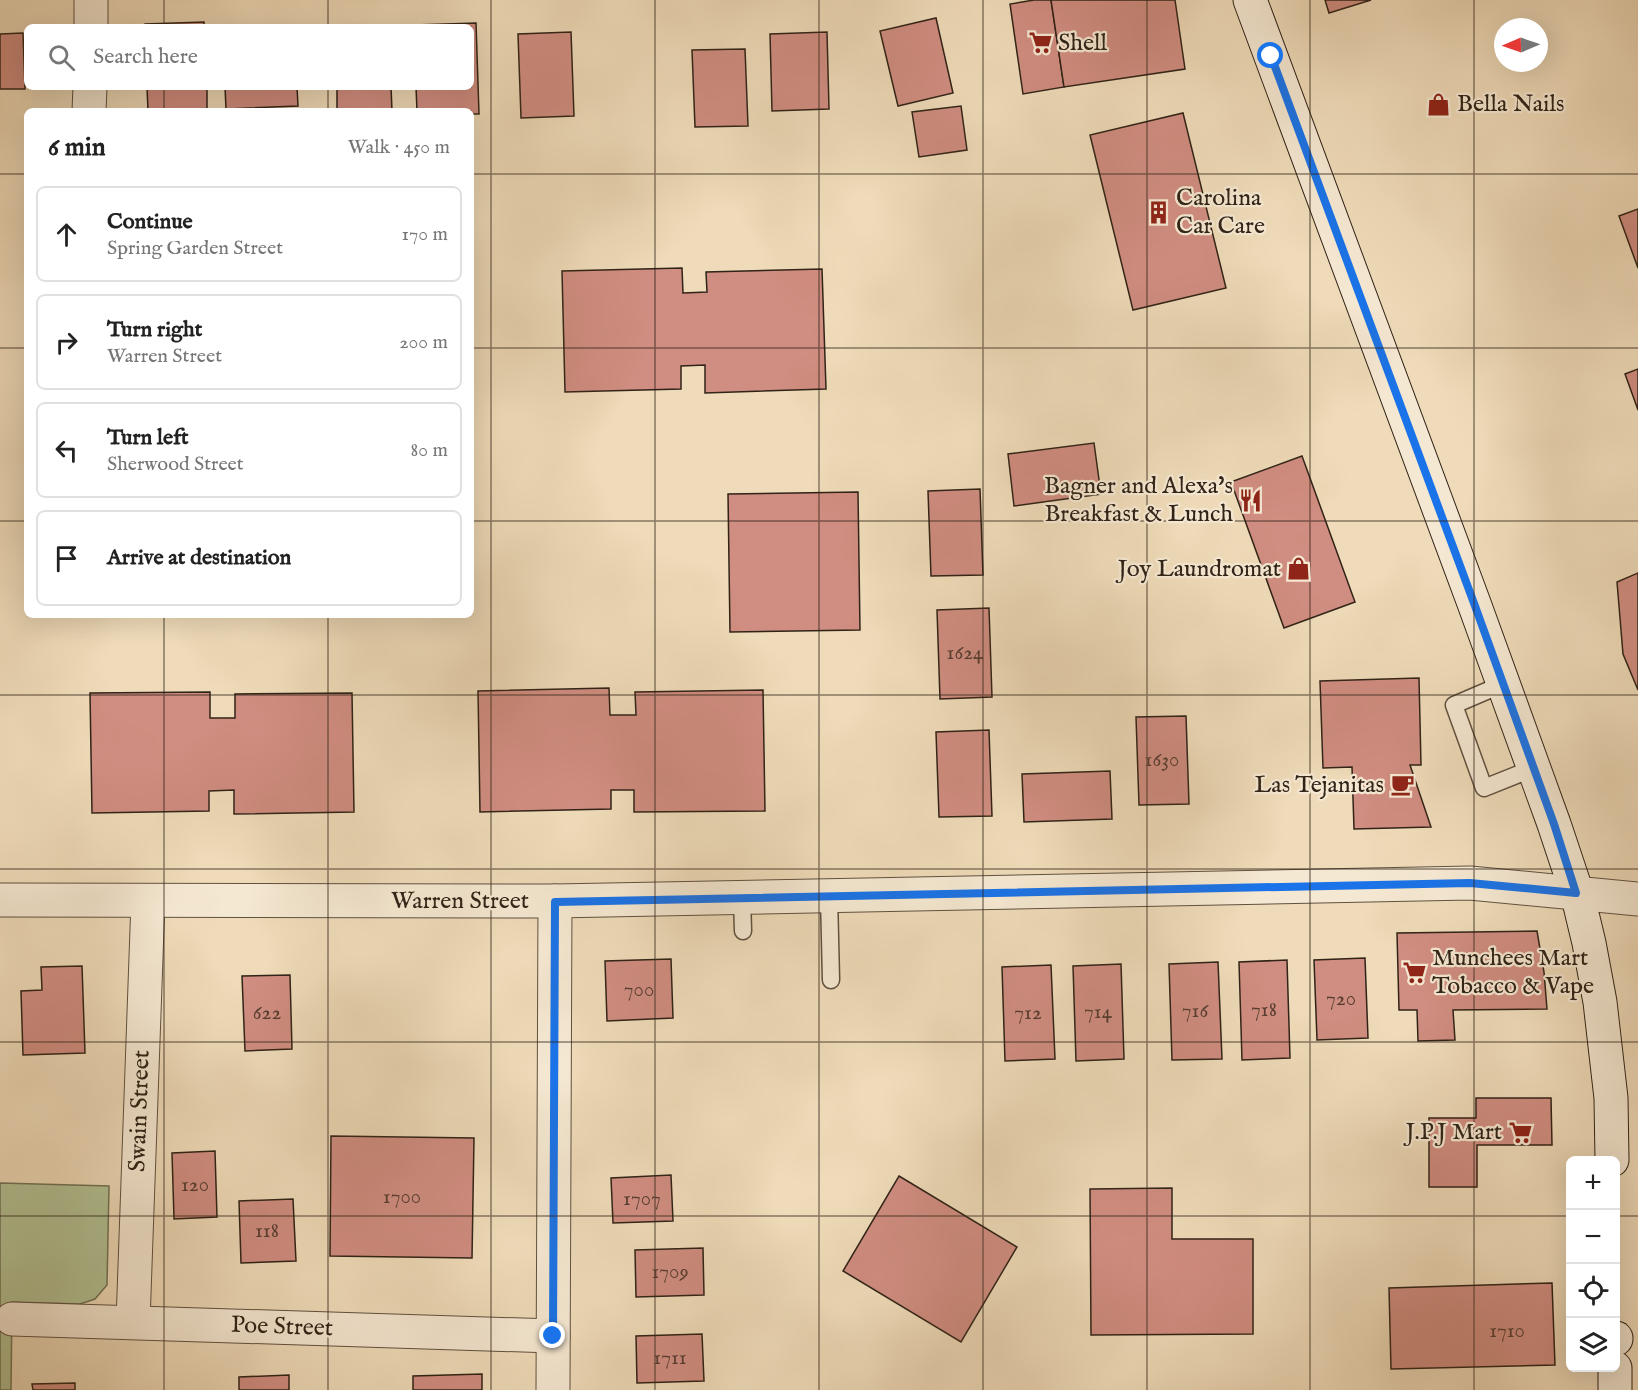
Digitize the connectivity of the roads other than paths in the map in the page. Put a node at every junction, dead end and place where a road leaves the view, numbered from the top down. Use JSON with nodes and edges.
{"nodes":[{"id":1,"x":91,"y":0,"type":"edge"},
{"id":2,"x":1250,"y":0,"type":"edge"},
{"id":3,"x":91,"y":24,"type":"edge"},
{"id":4,"x":90,"y":90,"type":"edge"},
{"id":5,"x":89,"y":108,"type":"edge"},
{"id":6,"x":1503,"y":684,"type":"junction"},
{"id":7,"x":1534,"y":768,"type":"junction"},
{"id":8,"x":1576,"y":893,"type":"junction"},
{"id":9,"x":829,"y":896,"type":"junction"},
{"id":10,"x":742,"y":898,"type":"junction"},
{"id":11,"x":1638,"y":899,"type":"edge"},
{"id":12,"x":0,"y":900,"type":"edge"},
{"id":13,"x":147,"y":901,"type":"junction"},
{"id":14,"x":555,"y":902,"type":"junction"},
{"id":15,"x":743,"y":931,"type":"dead end"},
{"id":16,"x":831,"y":980,"type":"dead end"},
{"id":17,"x":1612,"y":1156,"type":"edge"},
{"id":18,"x":12,"y":1319,"type":"dead end"},
{"id":19,"x":133,"y":1322,"type":"junction"},
{"id":20,"x":553,"y":1336,"type":"junction"},
{"id":21,"x":1615,"y":1372,"type":"edge"},
{"id":22,"x":553,"y":1390,"type":"edge"},
{"id":23,"x":1615,"y":1390,"type":"edge"}],
"edges":[{"from":1,"to":3,"type":"street"},
{"from":2,"to":6,"type":"street"},
{"from":4,"to":5,"type":"street"},
{"from":6,"to":7,"type":"street"},
{"from":6,"to":7,"type":"lane"},
{"from":7,"to":8,"type":"street"},
{"from":8,"to":9,"type":"street","name":"Warren Street"},
{"from":8,"to":11,"type":"street","name":"Warren Street"},
{"from":8,"to":17,"type":"street"},
{"from":9,"to":10,"type":"street","name":"Warren Street"},
{"from":9,"to":16,"type":"lane"},
{"from":10,"to":14,"type":"street","name":"Warren Street"},
{"from":10,"to":15,"type":"lane"},
{"from":12,"to":13,"type":"street","name":"Warren Street"},
{"from":13,"to":14,"type":"street","name":"Warren Street"},
{"from":13,"to":19,"type":"street","name":"Swain Street"},
{"from":14,"to":20,"type":"street"},
{"from":18,"to":19,"type":"street","name":"Poe Street"},
{"from":19,"to":20,"type":"street","name":"Poe Street"},
{"from":20,"to":22,"type":"street"},
{"from":21,"to":23,"type":"street"}]}
